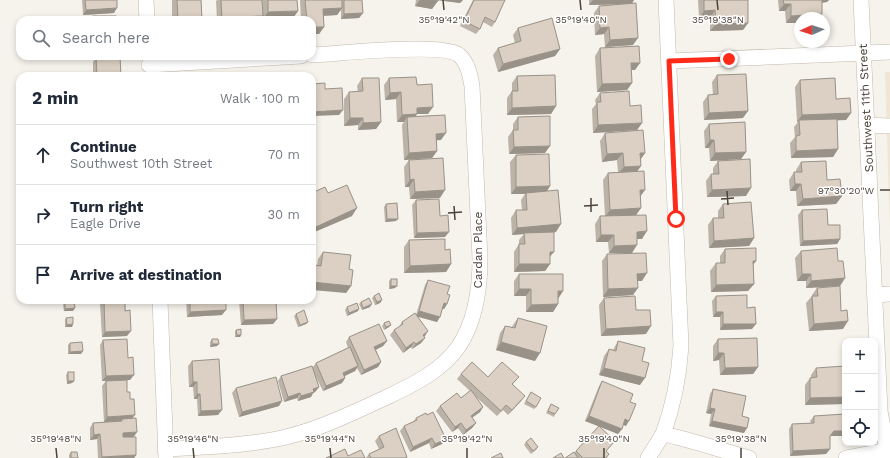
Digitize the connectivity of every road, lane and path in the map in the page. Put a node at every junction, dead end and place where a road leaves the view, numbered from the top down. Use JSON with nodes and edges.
{"nodes":[{"id":1,"x":146,"y":0,"type":"edge"},
{"id":2,"x":666,"y":0,"type":"edge"},
{"id":3,"x":861,"y":0,"type":"edge"},
{"id":4,"x":147,"y":16,"type":"edge"},
{"id":5,"x":890,"y":52,"type":"edge"},
{"id":6,"x":863,"y":53,"type":"junction"},
{"id":7,"x":316,"y":55,"type":"edge"},
{"id":8,"x":241,"y":60,"type":"edge"},
{"id":9,"x":669,"y":61,"type":"junction"},
{"id":10,"x":149,"y":66,"type":"edge"},
{"id":11,"x":866,"y":125,"type":"junction"},
{"id":12,"x":890,"y":126,"type":"edge"},
{"id":13,"x":883,"y":295,"type":"edge"},
{"id":14,"x":160,"y":304,"type":"edge"},
{"id":15,"x":663,"y":434,"type":"junction"},
{"id":16,"x":889,"y":452,"type":"edge"},
{"id":17,"x":166,"y":454,"type":"edge"},
{"id":18,"x":648,"y":458,"type":"edge"},
{"id":19,"x":749,"y":458,"type":"edge"},
{"id":20,"x":846,"y":458,"type":"edge"}],
"edges":[{"from":1,"to":4,"type":"street"},
{"from":2,"to":9,"type":"street"},
{"from":3,"to":6,"type":"street","name":"Southwest 11th Street"},
{"from":5,"to":6,"type":"street"},
{"from":6,"to":9,"type":"street"},
{"from":6,"to":11,"type":"street","name":"Southwest 11th Street"},
{"from":7,"to":17,"type":"street","name":"Cardan Place"},
{"from":8,"to":10,"type":"street"},
{"from":9,"to":15,"type":"street"},
{"from":11,"to":12,"type":"street"},
{"from":11,"to":13,"type":"street","name":"Southwest 11th Street"},
{"from":13,"to":16,"type":"street","name":"Southwest 11th Street"},
{"from":14,"to":17,"type":"street"},
{"from":15,"to":18,"type":"street"},
{"from":15,"to":19,"type":"street"},
{"from":16,"to":20,"type":"street"}]}
